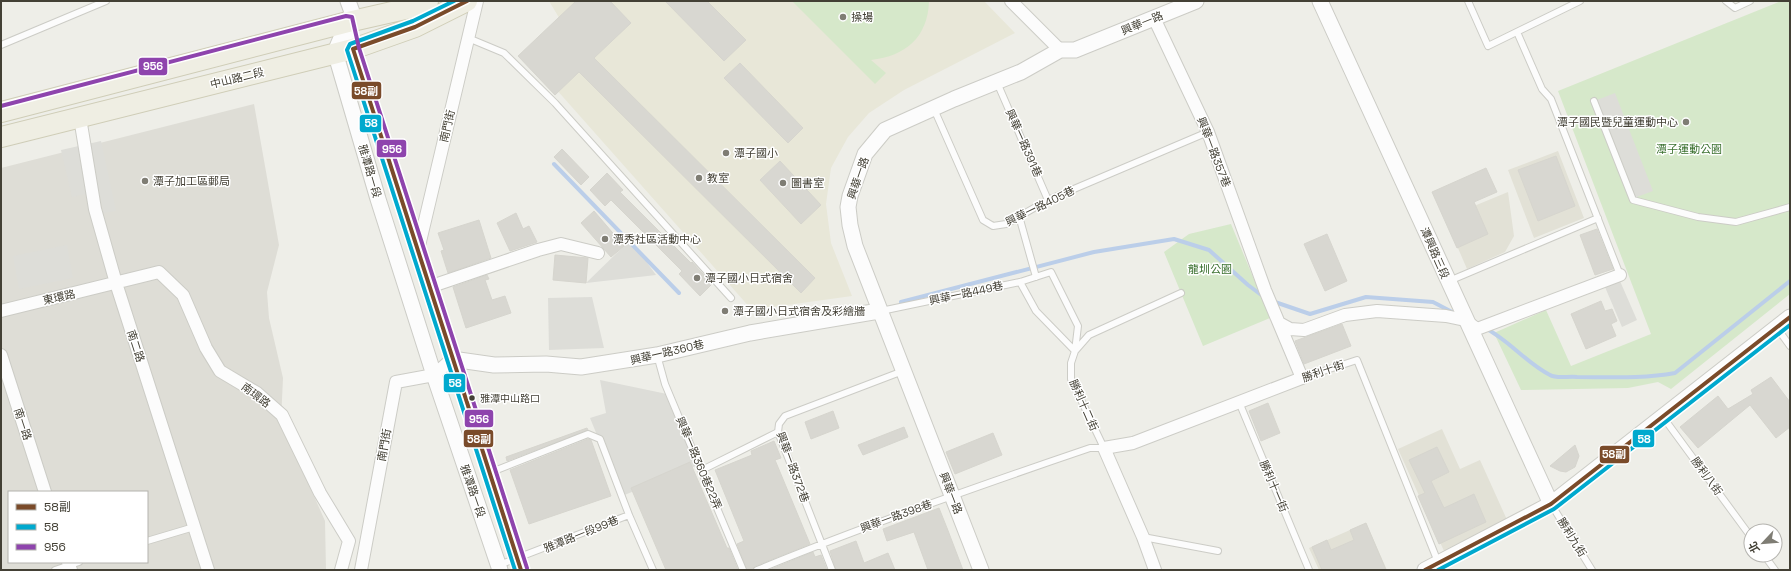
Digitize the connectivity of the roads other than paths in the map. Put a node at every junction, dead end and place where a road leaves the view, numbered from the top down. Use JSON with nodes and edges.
{"nodes":[{"id":1,"x":106,"y":1,"type":"edge"},
{"id":2,"x":348,"y":1,"type":"edge"},
{"id":3,"x":428,"y":1,"type":"edge"},
{"id":4,"x":467,"y":1,"type":"edge"},
{"id":5,"x":477,"y":1,"type":"edge"},
{"id":6,"x":1011,"y":1,"type":"edge"},
{"id":7,"x":1196,"y":1,"type":"edge"},
{"id":8,"x":1320,"y":1,"type":"edge"},
{"id":9,"x":1468,"y":1,"type":"edge"},
{"id":10,"x":1580,"y":1,"type":"edge"},
{"id":11,"x":1726,"y":1,"type":"edge"},
{"id":12,"x":1750,"y":1,"type":"edge"},
{"id":13,"x":1154,"y":18,"type":"junction"},
{"id":14,"x":348,"y":22,"type":"junction"},
{"id":15,"x":1517,"y":32,"type":"junction"},
{"id":16,"x":468,"y":38,"type":"junction"},
{"id":17,"x":1,"y":45,"type":"edge"},
{"id":18,"x":1060,"y":50,"type":"junction"},
{"id":19,"x":344,"y":51,"type":"junction"},
{"id":20,"x":999,"y":87,"type":"dead end"},
{"id":21,"x":1594,"y":101,"type":"dead end"},
{"id":22,"x":934,"y":108,"type":"junction"},
{"id":23,"x":1,"y":112,"type":"edge"},
{"id":24,"x":80,"y":118,"type":"junction"},
{"id":25,"x":1208,"y":132,"type":"junction"},
{"id":26,"x":1,"y":137,"type":"edge"},
{"id":27,"x":1048,"y":200,"type":"junction"},
{"id":28,"x":1790,"y":207,"type":"edge"},
{"id":29,"x":1019,"y":216,"type":"junction"},
{"id":30,"x":1598,"y":218,"type":"junction"},
{"id":31,"x":417,"y":252,"type":"junction"},
{"id":32,"x":598,"y":253,"type":"dead end"},
{"id":33,"x":1036,"y":274,"type":"junction"},
{"id":34,"x":1620,"y":275,"type":"joint"},
{"id":35,"x":1020,"y":282,"type":"junction"},
{"id":36,"x":1448,"y":282,"type":"junction"},
{"id":37,"x":116,"y":283,"type":"junction"},
{"id":38,"x":429,"y":287,"type":"junction"},
{"id":39,"x":1182,"y":293,"type":"dead end"},
{"id":40,"x":731,"y":298,"type":"dead end"},
{"id":41,"x":1,"y":311,"type":"edge"},
{"id":42,"x":879,"y":311,"type":"junction"},
{"id":43,"x":1463,"y":315,"type":"junction"},
{"id":44,"x":1790,"y":317,"type":"edge"},
{"id":45,"x":1279,"y":323,"type":"junction"},
{"id":46,"x":1777,"y":328,"type":"junction"},
{"id":47,"x":1790,"y":346,"type":"edge"},
{"id":48,"x":1075,"y":351,"type":"junction"},
{"id":49,"x":1,"y":355,"type":"edge"},
{"id":50,"x":657,"y":355,"type":"junction"},
{"id":51,"x":452,"y":359,"type":"junction"},
{"id":52,"x":903,"y":371,"type":"junction"},
{"id":53,"x":434,"y":375,"type":"junction"},
{"id":54,"x":1302,"y":378,"type":"junction"},
{"id":55,"x":1239,"y":402,"type":"junction"},
{"id":56,"x":1662,"y":416,"type":"junction"},
{"id":57,"x":778,"y":432,"type":"junction"},
{"id":58,"x":1104,"y":448,"type":"junction"},
{"id":59,"x":702,"y":470,"type":"junction"},
{"id":60,"x":489,"y":473,"type":"junction"},
{"id":61,"x":45,"y":491,"type":"edge"},
{"id":62,"x":952,"y":496,"type":"junction"},
{"id":63,"x":1551,"y":504,"type":"junction"},
{"id":64,"x":628,"y":515,"type":"junction"},
{"id":65,"x":1743,"y":526,"type":"edge"},
{"id":66,"x":194,"y":527,"type":"junction"},
{"id":67,"x":1143,"y":537,"type":"junction"},
{"id":68,"x":148,"y":541,"type":"edge"},
{"id":69,"x":821,"y":544,"type":"junction"},
{"id":70,"x":1218,"y":550,"type":"dead end"},
{"id":71,"x":519,"y":564,"type":"edge"},
{"id":72,"x":72,"y":565,"type":"edge"},
{"id":73,"x":1432,"y":567,"type":"edge"},
{"id":74,"x":500,"y":568,"type":"edge"},
{"id":75,"x":55,"y":570,"type":"edge"},
{"id":76,"x":208,"y":570,"type":"edge"},
{"id":77,"x":341,"y":570,"type":"edge"},
{"id":78,"x":361,"y":570,"type":"edge"},
{"id":79,"x":653,"y":570,"type":"edge"},
{"id":80,"x":743,"y":570,"type":"edge"},
{"id":81,"x":757,"y":570,"type":"edge"},
{"id":82,"x":832,"y":570,"type":"edge"},
{"id":83,"x":981,"y":570,"type":"edge"},
{"id":84,"x":1155,"y":570,"type":"edge"},
{"id":85,"x":1309,"y":570,"type":"edge"},
{"id":86,"x":1592,"y":570,"type":"edge"}],
"edges":[{"from":1,"to":17,"type":"lane"},
{"from":2,"to":14,"type":"street","name":"雅潭路一段"},
{"from":3,"to":14,"type":"main road"},
{"from":4,"to":19,"type":"main road","name":"中山路二段"},
{"from":5,"to":16,"type":"street","name":"南門街"},
{"from":6,"to":18,"type":"street"},
{"from":7,"to":13,"type":"street","name":"興華一路"},
{"from":8,"to":36,"type":"street","name":"潭興路三段"},
{"from":9,"to":15,"type":"lane"},
{"from":10,"to":15,"type":"lane"},
{"from":11,"to":12,"type":"lane"},
{"from":13,"to":18,"type":"street","name":"興華一路"},
{"from":13,"to":25,"type":"street","name":"興華一路357巷"},
{"from":14,"to":19,"type":"street","name":"雅潭路一段"},
{"from":14,"to":23,"type":"main road"},
{"from":15,"to":30,"type":"lane"},
{"from":16,"to":31,"type":"street","name":"南門街"},
{"from":16,"to":40,"type":"lane"},
{"from":18,"to":22,"type":"street","name":"興華一路"},
{"from":19,"to":24,"type":"main road","name":"中山路二段"},
{"from":19,"to":31,"type":"street","name":"雅潭路一段"},
{"from":19,"to":53,"type":"street","name":"雅潭路一段"},
{"from":20,"to":27,"type":"lane","name":"興華一路391巷"},
{"from":21,"to":28,"type":"lane"},
{"from":22,"to":29,"type":"lane","name":"興華一路405巷"},
{"from":22,"to":42,"type":"street","name":"興華一路"},
{"from":24,"to":26,"type":"main road","name":"中山路二段"},
{"from":24,"to":37,"type":"street","name":"南二路"},
{"from":25,"to":27,"type":"lane","name":"興華一路405巷"},
{"from":25,"to":45,"type":"street","name":"興華一路357巷"},
{"from":27,"to":29,"type":"lane","name":"興華一路405巷"},
{"from":29,"to":33,"type":"lane"},
{"from":30,"to":34,"type":"lane"},
{"from":30,"to":36,"type":"lane"},
{"from":31,"to":38,"type":"street","name":"雅潭路一段"},
{"from":32,"to":38,"type":"street"},
{"from":33,"to":35,"type":"lane","name":"興華一路449巷"},
{"from":33,"to":48,"type":"lane","name":"興華一路449巷"},
{"from":34,"to":43,"type":"street"},
{"from":35,"to":42,"type":"lane","name":"興華一路449巷"},
{"from":35,"to":48,"type":"lane"},
{"from":36,"to":43,"type":"street","name":"潭興路三段"},
{"from":37,"to":41,"type":"street","name":"東環路"},
{"from":37,"to":66,"type":"street","name":"南二路"},
{"from":37,"to":77,"type":"street","name":"南環路"},
{"from":38,"to":51,"type":"street","name":"雅潭路一段"},
{"from":39,"to":48,"type":"lane","name":"勝利十二街"},
{"from":42,"to":50,"type":"street","name":"興華一路360巷"},
{"from":42,"to":52,"type":"street","name":"興華一路"},
{"from":43,"to":45,"type":"street"},
{"from":43,"to":63,"type":"street","name":"潭興路三段"},
{"from":44,"to":46,"type":"street"},
{"from":45,"to":54,"type":"street"},
{"from":46,"to":47,"type":"lane"},
{"from":46,"to":56,"type":"street"},
{"from":48,"to":58,"type":"lane","name":"勝利十二街"},
{"from":49,"to":61,"type":"street","name":"南一路"},
{"from":50,"to":51,"type":"street","name":"興華一路360巷"},
{"from":50,"to":59,"type":"lane","name":"興華一路360巷22弄"},
{"from":51,"to":53,"type":"street"},
{"from":51,"to":60,"type":"street","name":"雅潭路一段"},
{"from":52,"to":57,"type":"lane","name":"興華一路372巷"},
{"from":52,"to":62,"type":"street","name":"興華一路"},
{"from":53,"to":74,"type":"street","name":"雅潭路一段"},
{"from":53,"to":78,"type":"street","name":"南門街"},
{"from":54,"to":55,"type":"street","name":"勝利十街"},
{"from":54,"to":73,"type":"lane","name":"勝利十街"},
{"from":55,"to":58,"type":"street","name":"勝利十街"},
{"from":55,"to":85,"type":"lane","name":"勝利十一街"},
{"from":56,"to":63,"type":"street"},
{"from":56,"to":65,"type":"lane","name":"勝利八街"},
{"from":57,"to":59,"type":"lane"},
{"from":57,"to":69,"type":"lane","name":"興華一路372巷"},
{"from":58,"to":62,"type":"lane","name":"興華一路398巷"},
{"from":58,"to":67,"type":"street","name":"勝利十二街"},
{"from":59,"to":80,"type":"lane","name":"興華一路360巷22弄"},
{"from":60,"to":64,"type":"lane"},
{"from":60,"to":71,"type":"street","name":"雅潭路一段"},
{"from":62,"to":69,"type":"lane","name":"興華一路398巷"},
{"from":62,"to":83,"type":"street","name":"興華一路"},
{"from":63,"to":73,"type":"street"},
{"from":63,"to":86,"type":"lane","name":"勝利九街"},
{"from":64,"to":71,"type":"lane","name":"雅潭路一段99巷"},
{"from":64,"to":79,"type":"lane","name":"雅潭路一段99巷"},
{"from":66,"to":68,"type":"lane"},
{"from":66,"to":76,"type":"street","name":"南二路"},
{"from":67,"to":70,"type":"lane"},
{"from":67,"to":84,"type":"street","name":"勝利十二街"},
{"from":69,"to":81,"type":"lane","name":"興華一路398巷"},
{"from":69,"to":82,"type":"lane","name":"興華一路372巷"},
{"from":71,"to":74,"type":"lane","name":"雅潭路一段99巷"},
{"from":72,"to":75,"type":"lane"}]}
